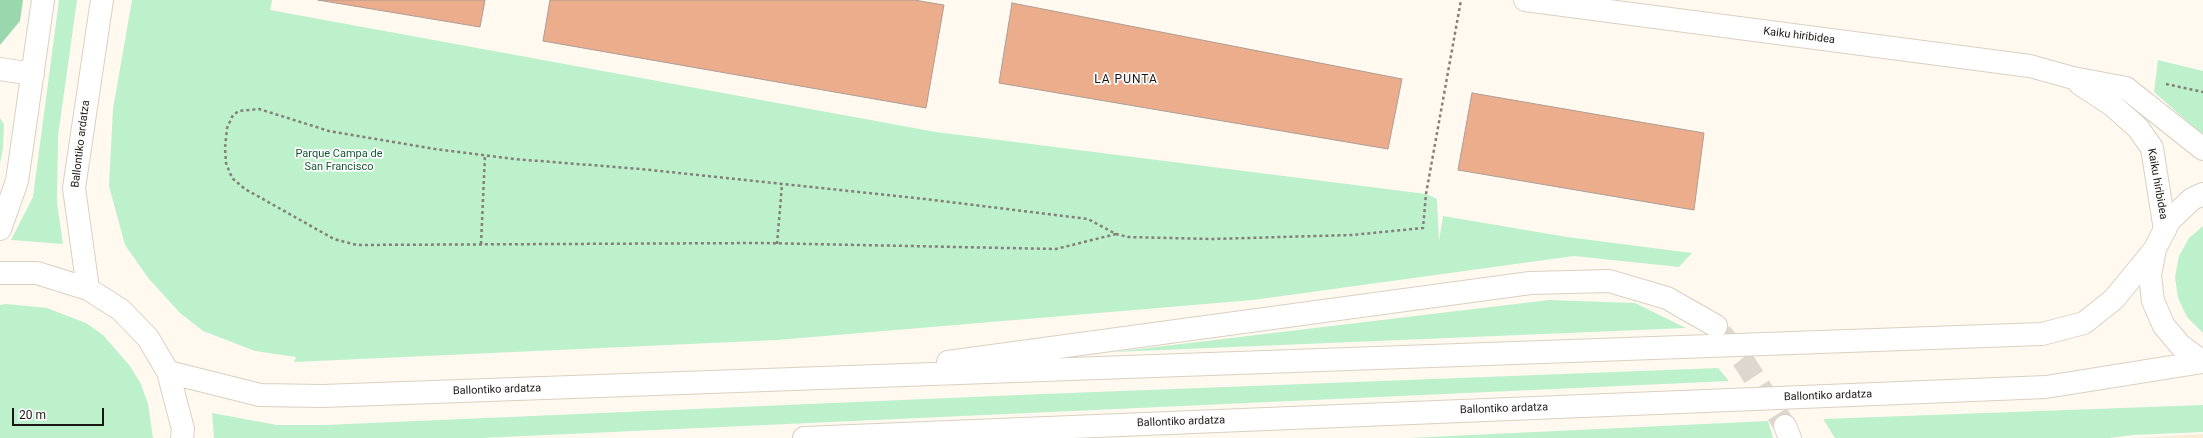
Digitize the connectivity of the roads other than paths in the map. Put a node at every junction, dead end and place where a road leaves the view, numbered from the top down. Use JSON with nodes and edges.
{"nodes":[{"id":1,"x":43,"y":0,"type":"edge"},
{"id":2,"x":102,"y":0,"type":"edge"},
{"id":3,"x":1525,"y":0,"type":"edge"},
{"id":4,"x":0,"y":69,"type":"edge"},
{"id":5,"x":33,"y":74,"type":"junction"},
{"id":6,"x":2072,"y":78,"type":"junction"},
{"id":7,"x":2203,"y":149,"type":"edge"},
{"id":8,"x":2203,"y":194,"type":"edge"},
{"id":9,"x":0,"y":229,"type":"edge"},
{"id":10,"x":2165,"y":230,"type":"junction"},
{"id":11,"x":2155,"y":249,"type":"junction"},
{"id":12,"x":0,"y":273,"type":"edge"},
{"id":13,"x":88,"y":289,"type":"junction"},
{"id":14,"x":1716,"y":326,"type":"tunnel mouth"},
{"id":15,"x":2203,"y":362,"type":"edge"},
{"id":16,"x":168,"y":372,"type":"junction"},
{"id":17,"x":829,"y":378,"type":"junction"},
{"id":18,"x":182,"y":438,"type":"edge"},
{"id":19,"x":823,"y":438,"type":"edge"}],
"edges":[{"from":1,"to":5,"type":"main road"},
{"from":2,"to":13,"type":"main road","name":"Ballontiko ardatza"},
{"from":3,"to":6,"type":"main road","name":"Kaiku hiribidea"},
{"from":4,"to":5,"type":"main road"},
{"from":5,"to":9,"type":"main road"},
{"from":6,"to":7,"type":"main road","name":"Kaiku hiribidea"},
{"from":6,"to":10,"type":"main road","name":"Kaiku hiribidea"},
{"from":8,"to":10,"type":"main road"},
{"from":10,"to":11,"type":"main road"},
{"from":11,"to":15,"type":"main road"},
{"from":11,"to":17,"type":"main road","name":"Ballontiko ardatza"},
{"from":12,"to":13,"type":"main road"},
{"from":13,"to":16,"type":"main road"},
{"from":14,"to":17,"type":"main road","name":"Ballontiko ardatza"},
{"from":15,"to":19,"type":"main road","name":"Ballontiko ardatza"},
{"from":16,"to":17,"type":"main road","name":"Ballontiko ardatza"},
{"from":16,"to":18,"type":"main road"}]}
